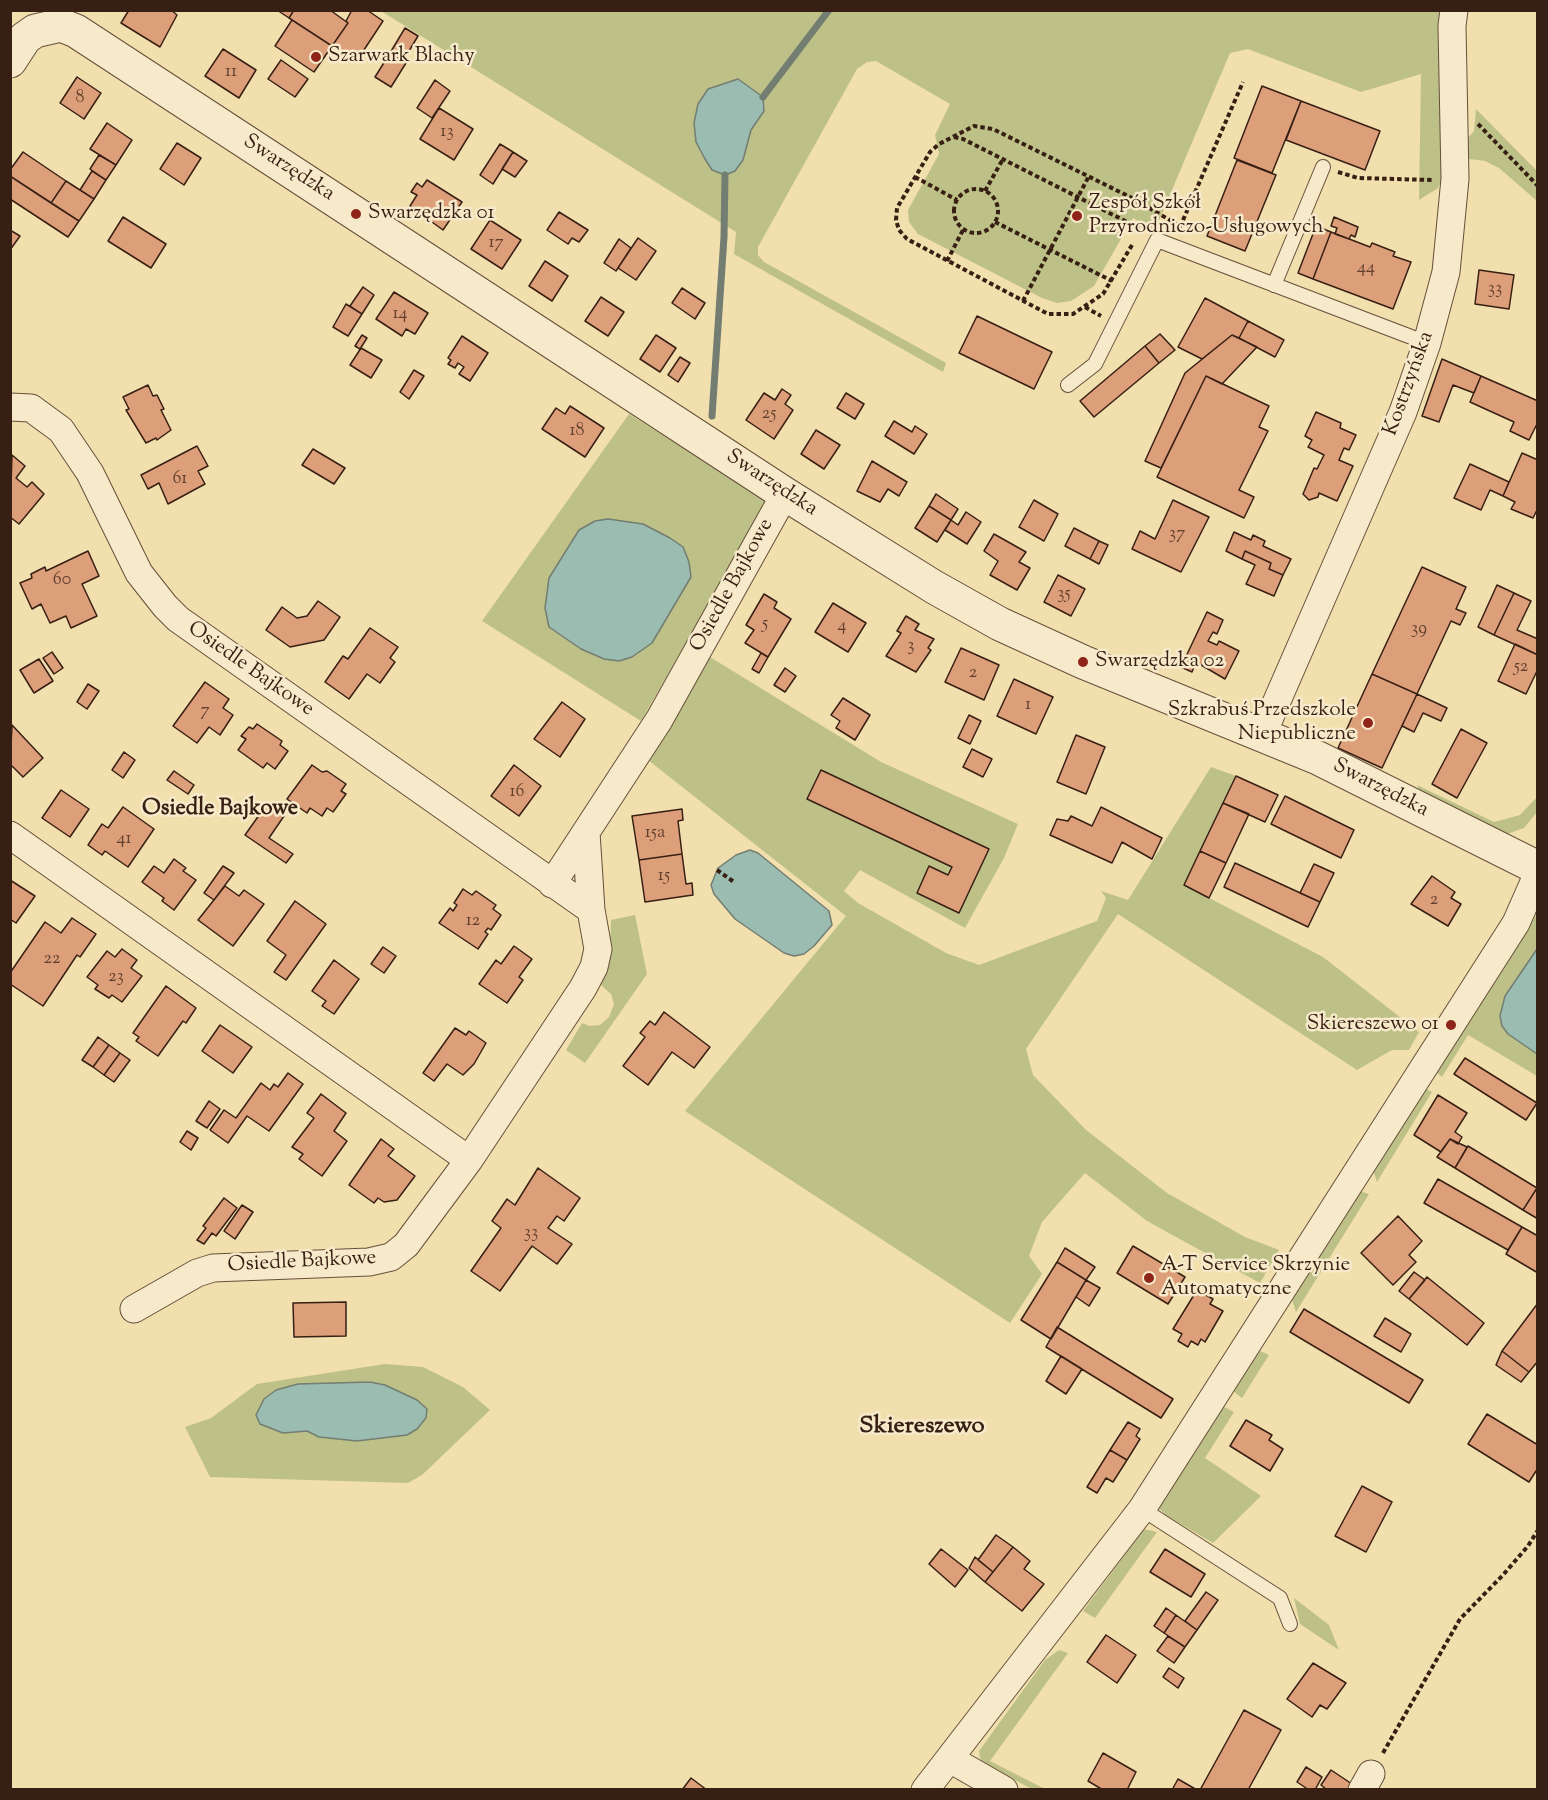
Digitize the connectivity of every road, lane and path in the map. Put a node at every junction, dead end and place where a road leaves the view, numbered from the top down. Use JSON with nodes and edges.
{"nodes":[{"id":1,"x":1454,"y":10,"type":"edge"},
{"id":2,"x":41,"y":19,"type":"edge"},
{"id":3,"x":10,"y":61,"type":"edge"},
{"id":4,"x":1243,"y":82,"type":"dead end"},
{"id":5,"x":1454,"y":119,"type":"junction"},
{"id":6,"x":953,"y":137,"type":"junction"},
{"id":7,"x":1003,"y":159,"type":"junction"},
{"id":8,"x":1323,"y":167,"type":"joint"},
{"id":9,"x":915,"y":177,"type":"junction"},
{"id":10,"x":1089,"y":177,"type":"junction"},
{"id":11,"x":1455,"y":179,"type":"junction"},
{"id":12,"x":1538,"y":186,"type":"edge"},
{"id":13,"x":985,"y":191,"type":"junction"},
{"id":14,"x":1078,"y":196,"type":"junction"},
{"id":15,"x":957,"y":200,"type":"junction"},
{"id":16,"x":995,"y":222,"type":"junction"},
{"id":17,"x":1180,"y":226,"type":"junction"},
{"id":18,"x":1141,"y":228,"type":"junction"},
{"id":19,"x":963,"y":230,"type":"junction"},
{"id":20,"x":1157,"y":240,"type":"junction"},
{"id":21,"x":1172,"y":246,"type":"junction"},
{"id":22,"x":1050,"y":250,"type":"junction"},
{"id":23,"x":947,"y":261,"type":"junction"},
{"id":24,"x":1112,"y":281,"type":"junction"},
{"id":25,"x":1274,"y":285,"type":"junction"},
{"id":26,"x":1023,"y":301,"type":"junction"},
{"id":27,"x":1427,"y":343,"type":"junction"},
{"id":28,"x":1068,"y":385,"type":"dead end"},
{"id":29,"x":10,"y":407,"type":"edge"},
{"id":30,"x":785,"y":494,"type":"junction"},
{"id":31,"x":1263,"y":734,"type":"junction"},
{"id":32,"x":586,"y":832,"type":"junction"},
{"id":33,"x":10,"y":835,"type":"edge"},
{"id":34,"x":1538,"y":868,"type":"edge"},
{"id":35,"x":717,"y":870,"type":"dead end"},
{"id":36,"x":1538,"y":873,"type":"edge"},
{"id":37,"x":734,"y":882,"type":"dead end"},
{"id":38,"x":552,"y":884,"type":"junction"},
{"id":39,"x":591,"y":910,"type":"junction"},
{"id":40,"x":469,"y":1160,"type":"junction"},
{"id":41,"x":134,"y":1309,"type":"dead end"},
{"id":42,"x":1142,"y":1509,"type":"junction"},
{"id":43,"x":1538,"y":1530,"type":"edge"},
{"id":44,"x":1290,"y":1624,"type":"dead end"},
{"id":45,"x":950,"y":1759,"type":"junction"},
{"id":46,"x":1366,"y":1782,"type":"edge"},
{"id":47,"x":925,"y":1790,"type":"edge"},
{"id":48,"x":1004,"y":1790,"type":"edge"}],
"edges":[{"from":1,"to":5,"type":"street","name":"Kostrzyńska"},
{"from":2,"to":3,"type":"street","name":"Swarzędzka"},
{"from":2,"to":30,"type":"street","name":"Swarzędzka"},
{"from":4,"to":17,"type":"path"},
{"from":5,"to":11,"type":"street","name":"Kostrzyńska"},
{"from":5,"to":12,"type":"path"},
{"from":6,"to":7,"type":"path"},
{"from":6,"to":9,"type":"path"},
{"from":6,"to":10,"type":"path"},
{"from":7,"to":13,"type":"path"},
{"from":7,"to":14,"type":"path"},
{"from":8,"to":11,"type":"path"},
{"from":8,"to":25,"type":"lane"},
{"from":9,"to":15,"type":"path"},
{"from":9,"to":23,"type":"path"},
{"from":10,"to":14,"type":"path"},
{"from":10,"to":17,"type":"path"},
{"from":11,"to":27,"type":"street","name":"Kostrzyńska"},
{"from":13,"to":15,"type":"path"},
{"from":13,"to":16,"type":"path"},
{"from":14,"to":18,"type":"path"},
{"from":14,"to":22,"type":"path"},
{"from":15,"to":19,"type":"path"},
{"from":16,"to":19,"type":"path"},
{"from":16,"to":22,"type":"path"},
{"from":17,"to":21,"type":"path"},
{"from":18,"to":20,"type":"path"},
{"from":18,"to":24,"type":"path"},
{"from":19,"to":23,"type":"path"},
{"from":20,"to":21,"type":"lane"},
{"from":20,"to":28,"type":"lane"},
{"from":21,"to":25,"type":"lane"},
{"from":22,"to":24,"type":"path"},
{"from":22,"to":26,"type":"path"},
{"from":23,"to":26,"type":"path"},
{"from":24,"to":26,"type":"path"},
{"from":25,"to":27,"type":"lane"},
{"from":27,"to":31,"type":"street","name":"Kostrzyńska"},
{"from":29,"to":38,"type":"street","name":"Osiedle Bajkowe"},
{"from":30,"to":31,"type":"street","name":"Swarzędzka"},
{"from":30,"to":32,"type":"street","name":"Osiedle Bajkowe"},
{"from":31,"to":34,"type":"street","name":"Swarzędzka"},
{"from":32,"to":38,"type":"street","name":"Osiedle Bajkowe"},
{"from":32,"to":39,"type":"street","name":"Osiedle Bajkowe"},
{"from":33,"to":40,"type":"street"},
{"from":35,"to":37,"type":"path"},
{"from":36,"to":42,"type":"street"},
{"from":38,"to":39,"type":"street","name":"Osiedle Bajkowe"},
{"from":39,"to":40,"type":"street","name":"Osiedle Bajkowe"},
{"from":40,"to":41,"type":"street","name":"Osiedle Bajkowe"},
{"from":42,"to":44,"type":"lane"},
{"from":42,"to":45,"type":"street"},
{"from":43,"to":46,"type":"path"},
{"from":45,"to":47,"type":"street"},
{"from":45,"to":48,"type":"street"}]}
